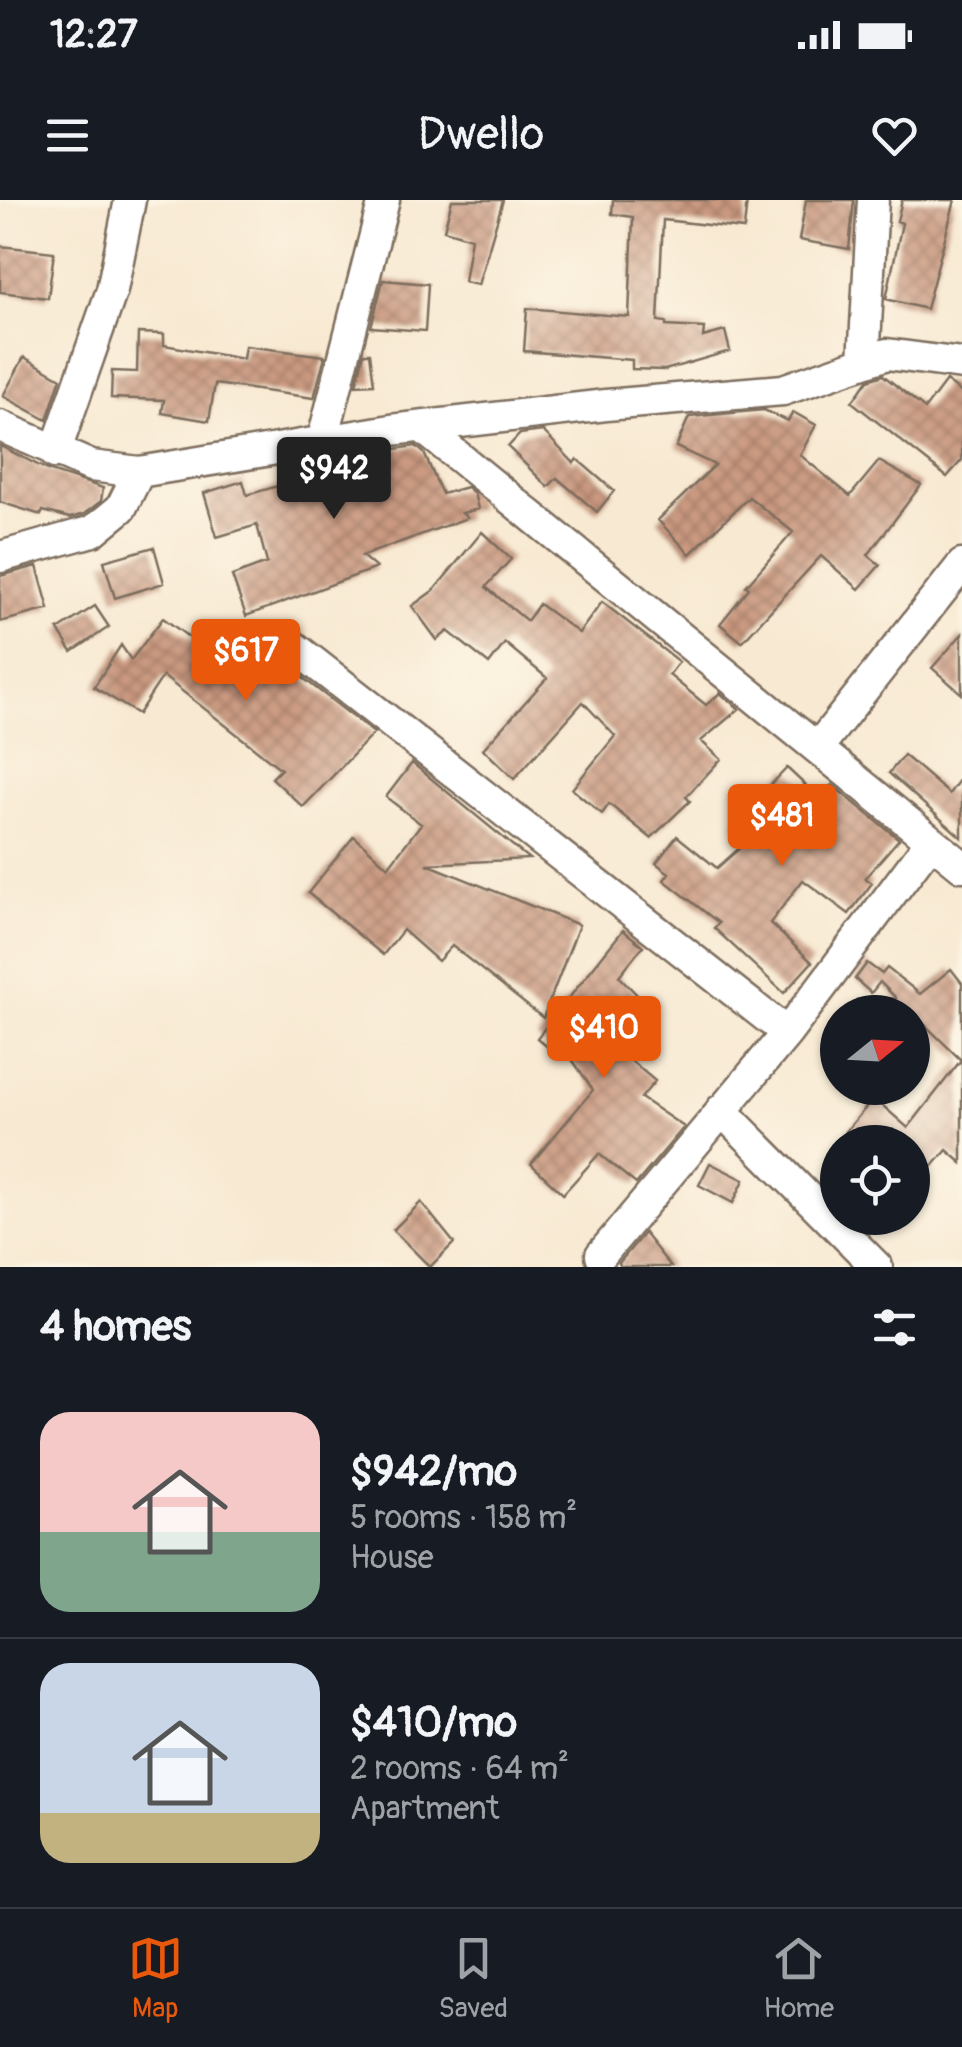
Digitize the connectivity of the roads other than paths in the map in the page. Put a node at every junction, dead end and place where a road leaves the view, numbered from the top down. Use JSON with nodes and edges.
{"nodes":[{"id":1,"x":130,"y":200,"type":"edge"},
{"id":2,"x":384,"y":200,"type":"edge"},
{"id":3,"x":873,"y":200,"type":"edge"},
{"id":4,"x":864,"y":362,"type":"junction"},
{"id":5,"x":962,"y":364,"type":"edge"},
{"id":6,"x":0,"y":426,"type":"edge"},
{"id":7,"x":422,"y":428,"type":"junction"},
{"id":8,"x":323,"y":439,"type":"junction"},
{"id":9,"x":55,"y":453,"type":"junction"},
{"id":10,"x":139,"y":472,"type":"junction"},
{"id":11,"x":0,"y":557,"type":"edge"},
{"id":12,"x":962,"y":565,"type":"edge"},
{"id":13,"x":284,"y":639,"type":"dead end"},
{"id":14,"x":820,"y":746,"type":"junction"},
{"id":15,"x":932,"y":842,"type":"junction"},
{"id":16,"x":962,"y":866,"type":"edge"},
{"id":17,"x":788,"y":1033,"type":"junction"},
{"id":18,"x":720,"y":1110,"type":"junction"},
{"id":19,"x":601,"y":1255,"type":"dead end"},
{"id":20,"x":877,"y":1267,"type":"edge"}],
"edges":[{"from":1,"to":9,"type":"street"},
{"from":2,"to":8,"type":"street"},
{"from":3,"to":4,"type":"street"},
{"from":4,"to":5,"type":"street"},
{"from":4,"to":7,"type":"street"},
{"from":6,"to":9,"type":"street"},
{"from":7,"to":8,"type":"street"},
{"from":7,"to":14,"type":"street"},
{"from":8,"to":10,"type":"street"},
{"from":9,"to":10,"type":"street"},
{"from":10,"to":11,"type":"street"},
{"from":12,"to":14,"type":"street"},
{"from":13,"to":17,"type":"street"},
{"from":14,"to":15,"type":"street"},
{"from":15,"to":16,"type":"street"},
{"from":15,"to":17,"type":"street"},
{"from":17,"to":18,"type":"street"},
{"from":18,"to":19,"type":"street"},
{"from":18,"to":20,"type":"street"}]}
